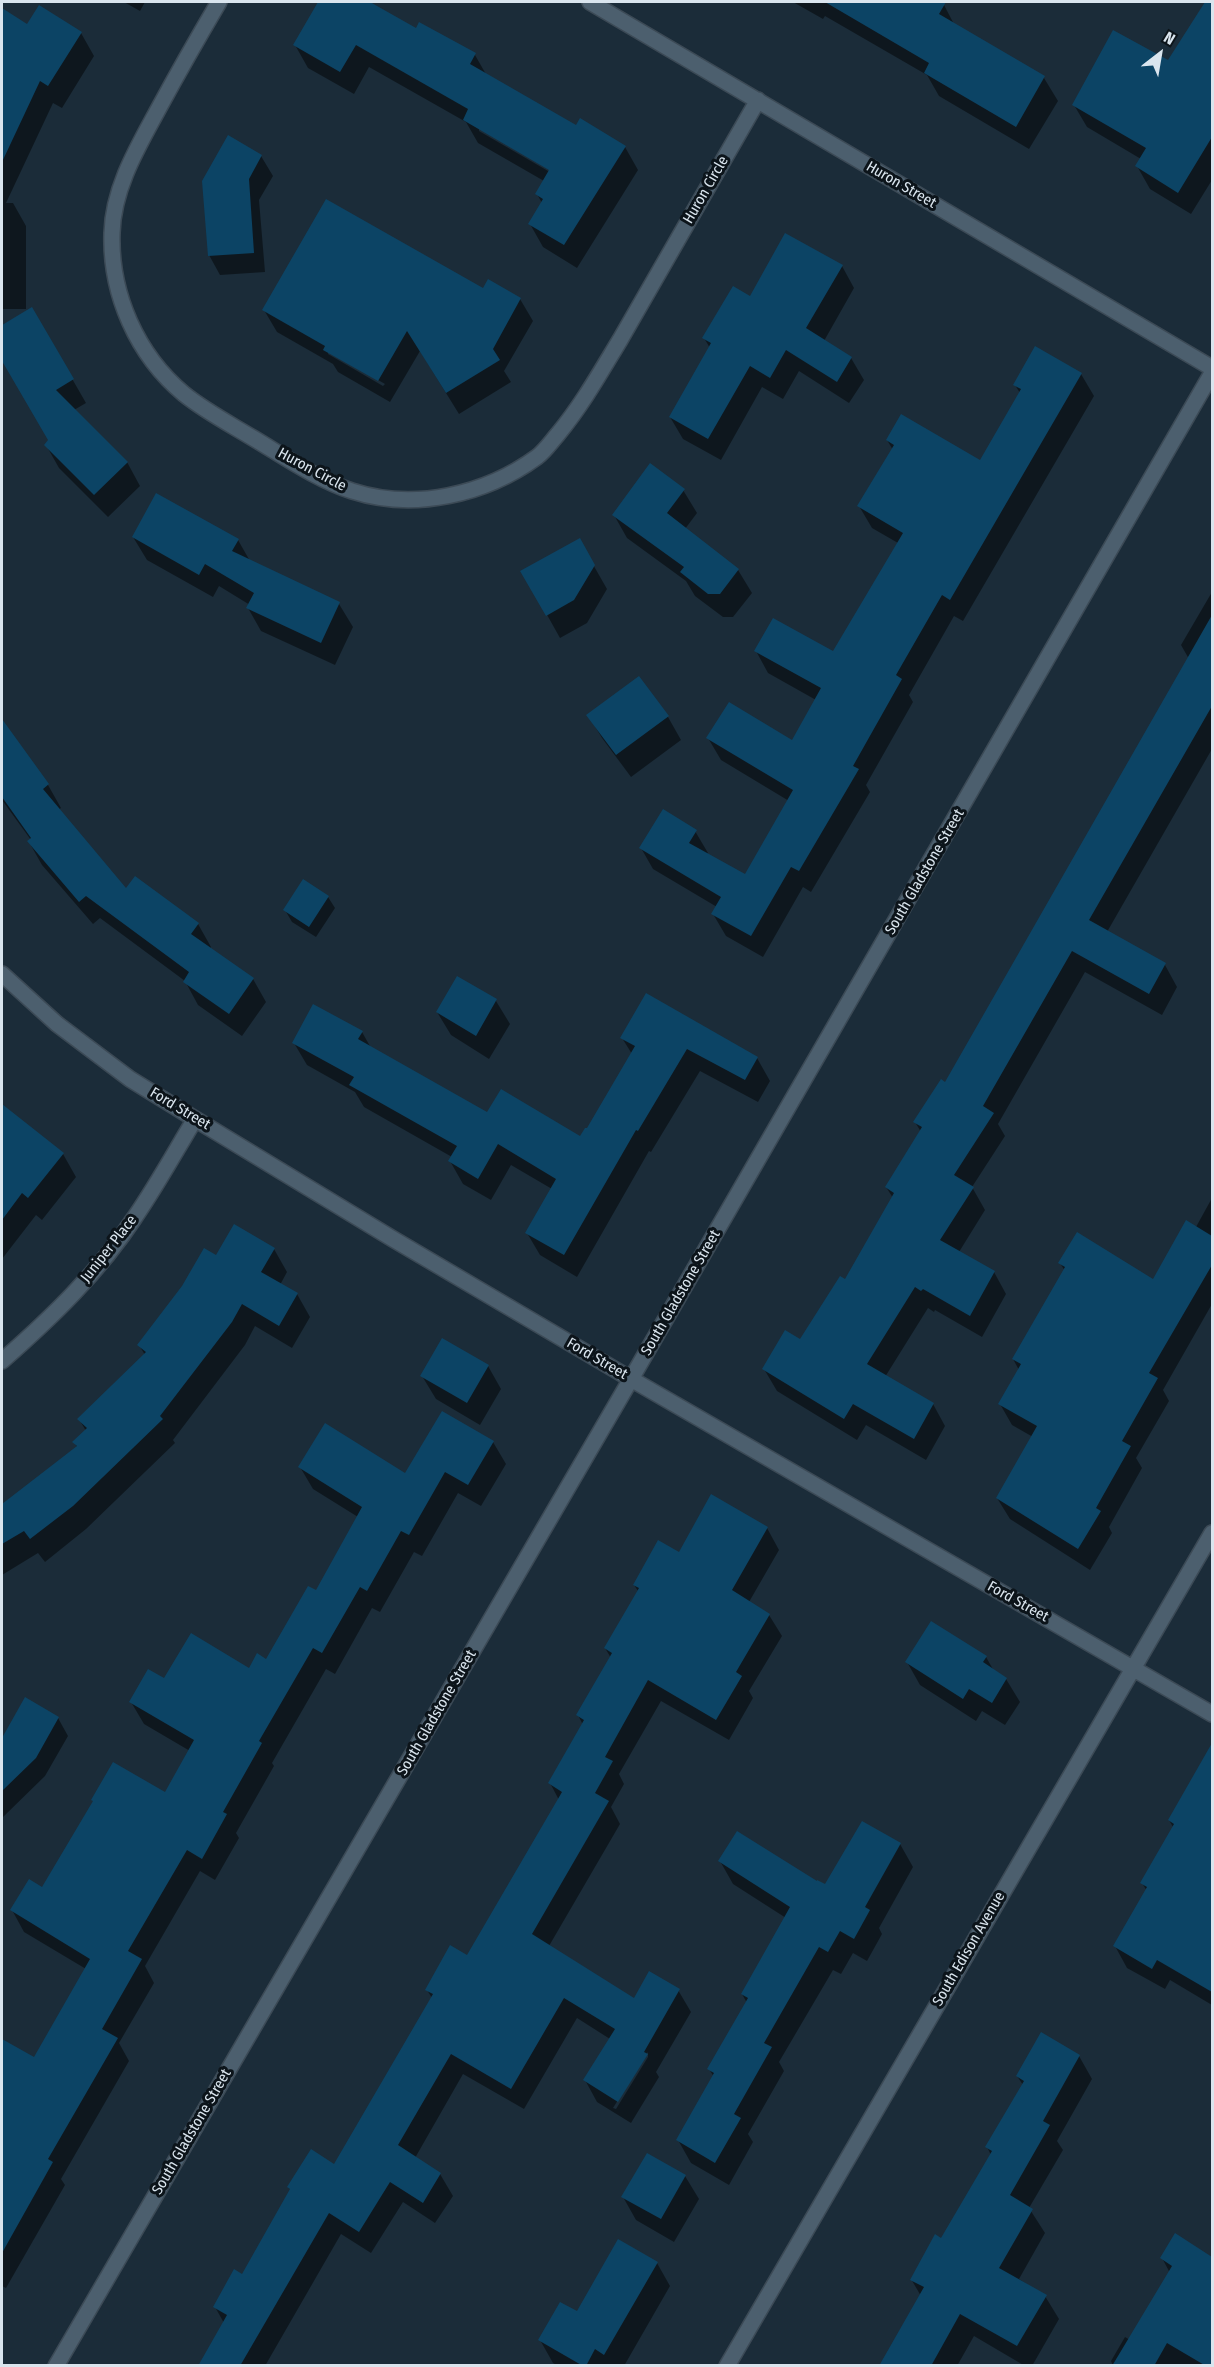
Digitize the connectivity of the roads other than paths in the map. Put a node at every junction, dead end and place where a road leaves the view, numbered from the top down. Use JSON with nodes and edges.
{"nodes":[{"id":1,"x":219,"y":2,"type":"edge"},
{"id":2,"x":590,"y":2,"type":"edge"},
{"id":3,"x":758,"y":100,"type":"junction"},
{"id":4,"x":1212,"y":368,"type":"edge"},
{"id":5,"x":1212,"y":373,"type":"edge"},
{"id":6,"x":2,"y":974,"type":"edge"},
{"id":7,"x":195,"y":1119,"type":"junction"},
{"id":8,"x":2,"y":1360,"type":"edge"},
{"id":9,"x":631,"y":1379,"type":"junction"},
{"id":10,"x":1212,"y":1533,"type":"edge"},
{"id":11,"x":1134,"y":1667,"type":"junction"},
{"id":12,"x":1212,"y":1714,"type":"edge"},
{"id":13,"x":57,"y":2366,"type":"edge"},
{"id":14,"x":727,"y":2366,"type":"edge"}],
"edges":[{"from":1,"to":3,"type":"street","name":"Huron Circle"},
{"from":2,"to":3,"type":"street","name":"Huron Street"},
{"from":3,"to":4,"type":"street","name":"Huron Street"},
{"from":5,"to":9,"type":"street","name":"South Gladstone Street"},
{"from":6,"to":7,"type":"street","name":"Ford Street"},
{"from":7,"to":8,"type":"street","name":"Juniper Place"},
{"from":7,"to":9,"type":"street","name":"Ford Street"},
{"from":9,"to":11,"type":"street","name":"Ford Street"},
{"from":9,"to":13,"type":"street","name":"South Gladstone Street"},
{"from":10,"to":11,"type":"street","name":"South Edison Avenue"},
{"from":11,"to":12,"type":"street","name":"Ford Street"},
{"from":11,"to":14,"type":"street","name":"South Edison Avenue"}]}
